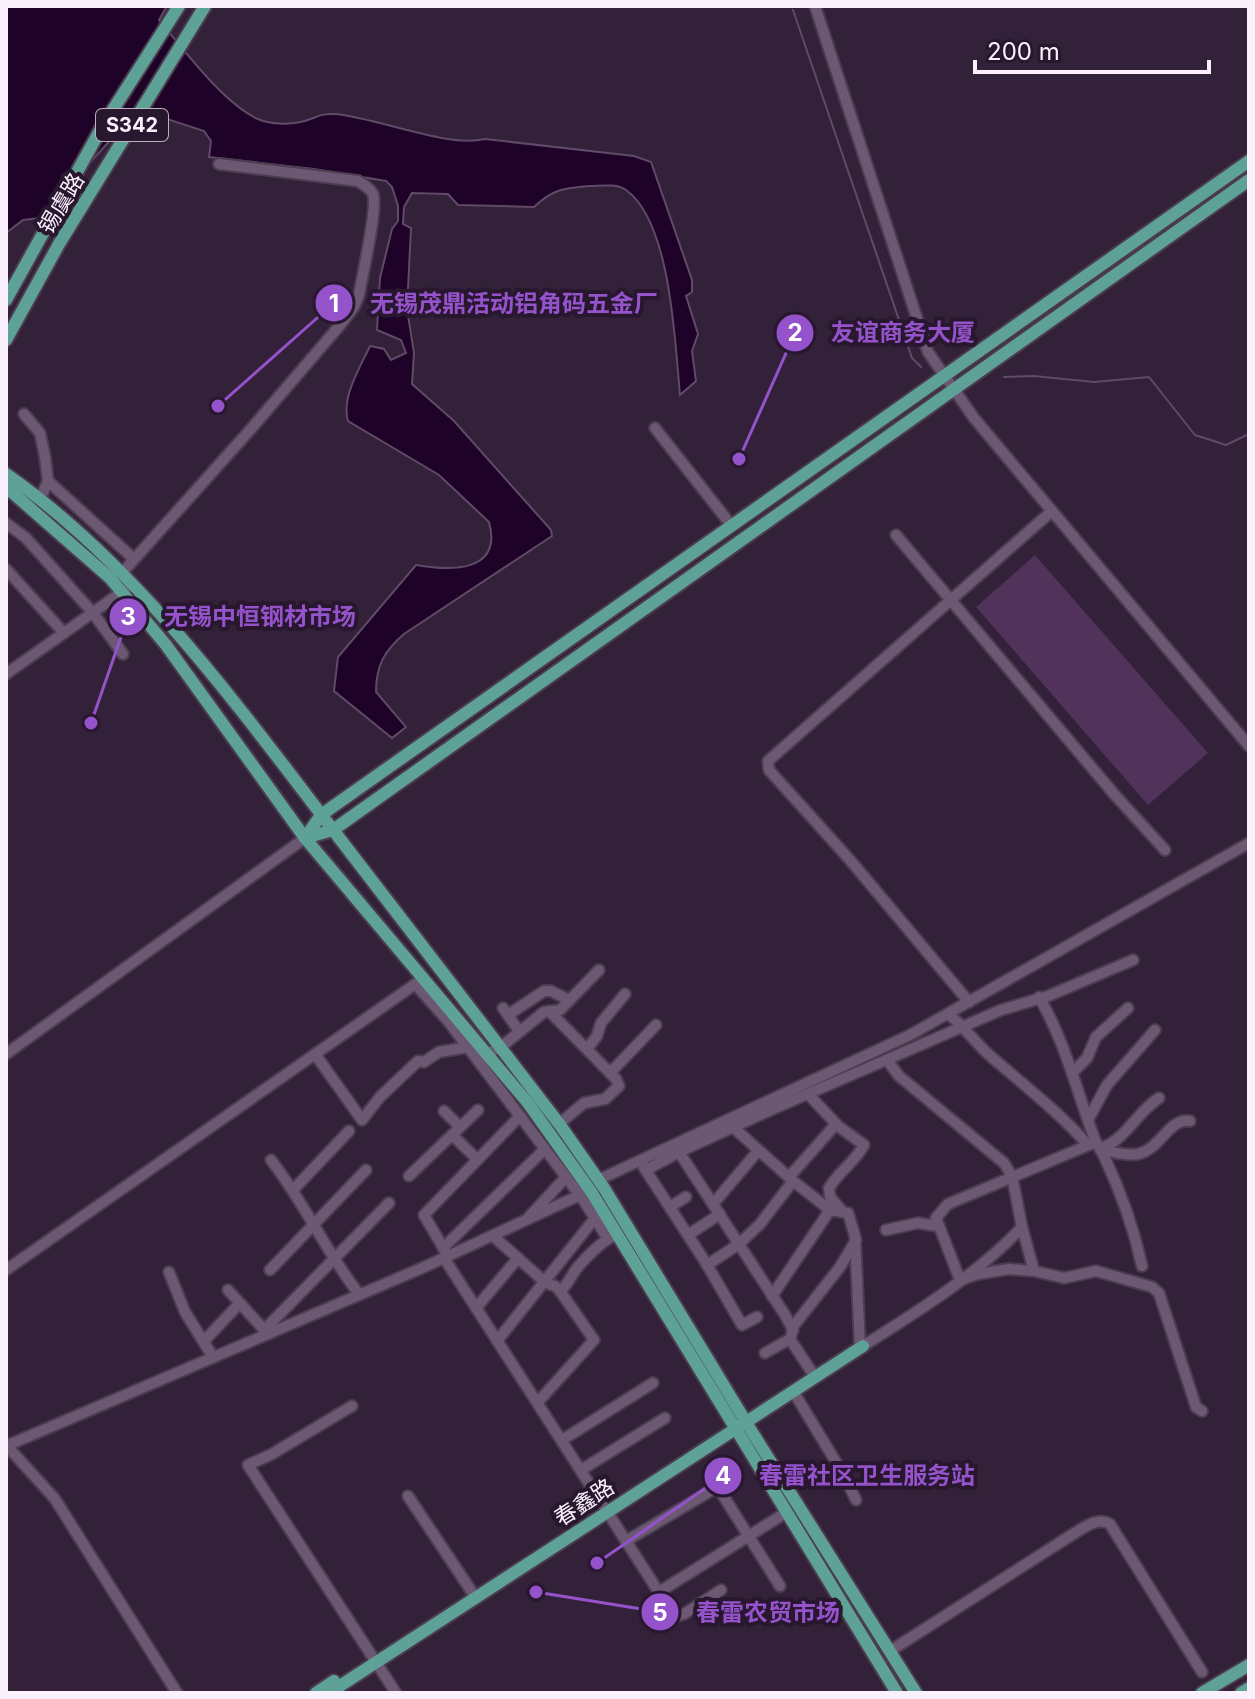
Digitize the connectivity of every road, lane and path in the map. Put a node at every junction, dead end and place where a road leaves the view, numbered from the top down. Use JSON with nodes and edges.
{"nodes":[{"id":1,"x":179,"y":6,"type":"edge"},
{"id":2,"x":205,"y":6,"type":"edge"},
{"id":3,"x":815,"y":6,"type":"edge"},
{"id":4,"x":1249,"y":161,"type":"edge"},
{"id":5,"x":219,"y":164,"type":"dead end"},
{"id":6,"x":1249,"y":180,"type":"edge"},
{"id":7,"x":6,"y":300,"type":"edge"},
{"id":8,"x":6,"y":340,"type":"edge"},
{"id":9,"x":944,"y":375,"type":"junction"},
{"id":10,"x":954,"y":388,"type":"junction"},
{"id":11,"x":24,"y":414,"type":"dead end"},
{"id":12,"x":655,"y":428,"type":"dead end"},
{"id":13,"x":6,"y":465,"type":"edge"},
{"id":14,"x":48,"y":481,"type":"junction"},
{"id":15,"x":9,"y":484,"type":"edge"},
{"id":16,"x":40,"y":499,"type":"junction"},
{"id":17,"x":1052,"y":511,"type":"junction"},
{"id":18,"x":6,"y":523,"type":"edge"},
{"id":19,"x":731,"y":525,"type":"junction"},
{"id":20,"x":896,"y":535,"type":"dead end"},
{"id":21,"x":134,"y":559,"type":"junction"},
{"id":22,"x":6,"y":569,"type":"edge"},
{"id":23,"x":121,"y":574,"type":"junction"},
{"id":24,"x":126,"y":588,"type":"junction"},
{"id":25,"x":952,"y":600,"type":"junction"},
{"id":26,"x":93,"y":613,"type":"junction"},
{"id":27,"x":64,"y":633,"type":"junction"},
{"id":28,"x":123,"y":654,"type":"dead end"},
{"id":29,"x":6,"y":674,"type":"edge"},
{"id":30,"x":1249,"y":746,"type":"edge"},
{"id":31,"x":321,"y":815,"type":"junction"},
{"id":32,"x":333,"y":830,"type":"junction"},
{"id":33,"x":305,"y":838,"type":"junction"},
{"id":34,"x":1249,"y":843,"type":"edge"},
{"id":35,"x":1165,"y":850,"type":"dead end"},
{"id":36,"x":1133,"y":960,"type":"dead end"},
{"id":37,"x":599,"y":970,"type":"dead end"},
{"id":38,"x":420,"y":981,"type":"junction"},
{"id":39,"x":625,"y":994,"type":"dead end"},
{"id":40,"x":1039,"y":997,"type":"junction"},
{"id":41,"x":569,"y":1000,"type":"junction"},
{"id":42,"x":969,"y":1002,"type":"junction"},
{"id":43,"x":1128,"y":1008,"type":"dead end"},
{"id":44,"x":549,"y":1011,"type":"junction"},
{"id":45,"x":948,"y":1014,"type":"junction"},
{"id":46,"x":656,"y":1025,"type":"dead end"},
{"id":47,"x":965,"y":1027,"type":"junction"},
{"id":48,"x":1155,"y":1030,"type":"dead end"},
{"id":49,"x":519,"y":1031,"type":"junction"},
{"id":50,"x":468,"y":1047,"type":"junction"},
{"id":51,"x":501,"y":1047,"type":"junction"},
{"id":52,"x":587,"y":1049,"type":"junction"},
{"id":53,"x":6,"y":1054,"type":"edge"},
{"id":54,"x":315,"y":1054,"type":"junction"},
{"id":55,"x":482,"y":1056,"type":"junction"},
{"id":56,"x":887,"y":1060,"type":"junction"},
{"id":57,"x":610,"y":1073,"type":"junction"},
{"id":58,"x":1072,"y":1073,"type":"junction"},
{"id":59,"x":809,"y":1095,"type":"junction"},
{"id":60,"x":1159,"y":1098,"type":"dead end"},
{"id":61,"x":478,"y":1110,"type":"dead end"},
{"id":62,"x":444,"y":1111,"type":"dead end"},
{"id":63,"x":520,"y":1116,"type":"junction"},
{"id":64,"x":1089,"y":1118,"type":"junction"},
{"id":65,"x":1190,"y":1121,"type":"dead end"},
{"id":66,"x":559,"y":1124,"type":"junction"},
{"id":67,"x":836,"y":1124,"type":"junction"},
{"id":68,"x":733,"y":1127,"type":"junction"},
{"id":69,"x":349,"y":1131,"type":"dead end"},
{"id":70,"x":456,"y":1131,"type":"junction"},
{"id":71,"x":1094,"y":1145,"type":"junction"},
{"id":72,"x":545,"y":1149,"type":"junction"},
{"id":73,"x":758,"y":1151,"type":"junction"},
{"id":74,"x":679,"y":1152,"type":"junction"},
{"id":75,"x":477,"y":1159,"type":"junction"},
{"id":76,"x":271,"y":1160,"type":"dead end"},
{"id":77,"x":643,"y":1165,"type":"junction"},
{"id":78,"x":366,"y":1170,"type":"dead end"},
{"id":79,"x":409,"y":1176,"type":"dead end"},
{"id":80,"x":1012,"y":1176,"type":"junction"},
{"id":81,"x":566,"y":1177,"type":"junction"},
{"id":82,"x":791,"y":1179,"type":"junction"},
{"id":83,"x":598,"y":1180,"type":"junction"},
{"id":84,"x":293,"y":1190,"type":"junction"},
{"id":85,"x":580,"y":1195,"type":"junction"},
{"id":86,"x":686,"y":1197,"type":"dead end"},
{"id":87,"x":389,"y":1203,"type":"dead end"},
{"id":88,"x":670,"y":1207,"type":"junction"},
{"id":89,"x":716,"y":1209,"type":"junction"},
{"id":90,"x":836,"y":1211,"type":"junction"},
{"id":91,"x":595,"y":1218,"type":"junction"},
{"id":92,"x":525,"y":1221,"type":"junction"},
{"id":93,"x":313,"y":1224,"type":"junction"},
{"id":94,"x":938,"y":1226,"type":"junction"},
{"id":95,"x":1022,"y":1227,"type":"junction"},
{"id":96,"x":886,"y":1230,"type":"dead end"},
{"id":97,"x":688,"y":1235,"type":"junction"},
{"id":98,"x":493,"y":1236,"type":"junction"},
{"id":99,"x":612,"y":1236,"type":"junction"},
{"id":100,"x":856,"y":1240,"type":"junction"},
{"id":101,"x":739,"y":1244,"type":"junction"},
{"id":102,"x":445,"y":1254,"type":"junction"},
{"id":103,"x":518,"y":1258,"type":"junction"},
{"id":104,"x":334,"y":1259,"type":"junction"},
{"id":105,"x":707,"y":1265,"type":"junction"},
{"id":106,"x":1142,"y":1266,"type":"dead end"},
{"id":107,"x":6,"y":1270,"type":"edge"},
{"id":108,"x":270,"y":1270,"type":"dead end"},
{"id":109,"x":1034,"y":1271,"type":"junction"},
{"id":110,"x":169,"y":1272,"type":"dead end"},
{"id":111,"x":960,"y":1280,"type":"junction"},
{"id":112,"x":546,"y":1283,"type":"junction"},
{"id":113,"x":228,"y":1290,"type":"dead end"},
{"id":114,"x":560,"y":1291,"type":"junction"},
{"id":115,"x":359,"y":1294,"type":"junction"},
{"id":116,"x":772,"y":1296,"type":"junction"},
{"id":117,"x":239,"y":1304,"type":"junction"},
{"id":118,"x":476,"y":1308,"type":"junction"},
{"id":119,"x":757,"y":1317,"type":"dead end"},
{"id":120,"x":267,"y":1333,"type":"junction"},
{"id":121,"x":791,"y":1334,"type":"junction"},
{"id":122,"x":204,"y":1341,"type":"junction"},
{"id":123,"x":497,"y":1341,"type":"junction"},
{"id":124,"x":862,"y":1347,"type":"junction"},
{"id":125,"x":765,"y":1353,"type":"dead end"},
{"id":126,"x":213,"y":1357,"type":"junction"},
{"id":127,"x":815,"y":1377,"type":"junction"},
{"id":128,"x":653,"y":1383,"type":"dead end"},
{"id":129,"x":793,"y":1391,"type":"junction"},
{"id":130,"x":538,"y":1402,"type":"junction"},
{"id":131,"x":352,"y":1406,"type":"dead end"},
{"id":132,"x":1202,"y":1411,"type":"dead end"},
{"id":133,"x":665,"y":1418,"type":"dead end"},
{"id":134,"x":739,"y":1426,"type":"junction"},
{"id":135,"x":562,"y":1440,"type":"junction"},
{"id":136,"x":6,"y":1446,"type":"edge"},
{"id":137,"x":581,"y":1470,"type":"junction"},
{"id":138,"x":408,"y":1496,"type":"dead end"},
{"id":139,"x":856,"y":1500,"type":"dead end"},
{"id":140,"x":605,"y":1508,"type":"junction"},
{"id":141,"x":787,"y":1512,"type":"junction"},
{"id":142,"x":748,"y":1535,"type":"junction"},
{"id":143,"x":626,"y":1541,"type":"junction"},
{"id":144,"x":780,"y":1586,"type":"dead end"},
{"id":145,"x":721,"y":1590,"type":"dead end"},
{"id":146,"x":659,"y":1592,"type":"junction"},
{"id":147,"x":474,"y":1595,"type":"junction"},
{"id":148,"x":890,"y":1651,"type":"junction"},
{"id":149,"x":374,"y":1659,"type":"junction"},
{"id":150,"x":1249,"y":1665,"type":"edge"},
{"id":151,"x":1202,"y":1672,"type":"dead end"},
{"id":152,"x":1249,"y":1688,"type":"edge"},
{"id":153,"x":177,"y":1693,"type":"edge"},
{"id":154,"x":316,"y":1693,"type":"edge"},
{"id":155,"x":329,"y":1693,"type":"edge"},
{"id":156,"x":396,"y":1693,"type":"edge"},
{"id":157,"x":897,"y":1693,"type":"edge"},
{"id":158,"x":916,"y":1693,"type":"edge"},
{"id":159,"x":1202,"y":1693,"type":"edge"},
{"id":160,"x":1241,"y":1693,"type":"edge"}],
"edges":[{"from":1,"to":7,"type":"main road","name":"锡虞路","number":"S342"},
{"from":2,"to":8,"type":"main road","name":"锡虞路","number":"S342"},
{"from":3,"to":9,"type":"street"},
{"from":4,"to":9,"type":"main road"},
{"from":5,"to":21,"type":"street"},
{"from":6,"to":10,"type":"main road"},
{"from":9,"to":10,"type":"street"},
{"from":9,"to":19,"type":"main road"},
{"from":10,"to":17,"type":"street"},
{"from":10,"to":32,"type":"main road"},
{"from":11,"to":14,"type":"street"},
{"from":12,"to":19,"type":"street"},
{"from":13,"to":15,"type":"main road"},
{"from":14,"to":16,"type":"street"},
{"from":14,"to":21,"type":"street"},
{"from":15,"to":16,"type":"main road"},
{"from":15,"to":24,"type":"main road"},
{"from":16,"to":23,"type":"main road"},
{"from":17,"to":25,"type":"street"},
{"from":17,"to":30,"type":"street"},
{"from":18,"to":26,"type":"street"},
{"from":19,"to":31,"type":"main road"},
{"from":20,"to":25,"type":"street"},
{"from":21,"to":23,"type":"street"},
{"from":22,"to":27,"type":"street"},
{"from":23,"to":24,"type":"main road"},
{"from":24,"to":26,"type":"street"},
{"from":24,"to":31,"type":"main road"},
{"from":24,"to":33,"type":"main road"},
{"from":25,"to":35,"type":"street"},
{"from":25,"to":42,"type":"street"},
{"from":26,"to":27,"type":"street"},
{"from":26,"to":28,"type":"street"},
{"from":27,"to":29,"type":"street"},
{"from":31,"to":32,"type":"main road"},
{"from":31,"to":33,"type":"main road"},
{"from":32,"to":33,"type":"main road"},
{"from":32,"to":51,"type":"main road"},
{"from":33,"to":38,"type":"main road"},
{"from":33,"to":53,"type":"street"},
{"from":34,"to":42,"type":"street"},
{"from":36,"to":40,"type":"street"},
{"from":37,"to":41,"type":"street"},
{"from":38,"to":50,"type":"street"},
{"from":38,"to":54,"type":"street"},
{"from":38,"to":55,"type":"main road"},
{"from":39,"to":52,"type":"street"},
{"from":40,"to":47,"type":"street"},
{"from":40,"to":58,"type":"street"},
{"from":41,"to":44,"type":"street"},
{"from":41,"to":49,"type":"street"},
{"from":42,"to":45,"type":"street"},
{"from":43,"to":58,"type":"street"},
{"from":44,"to":49,"type":"street"},
{"from":44,"to":52,"type":"street"},
{"from":45,"to":47,"type":"street"},
{"from":45,"to":77,"type":"street"},
{"from":46,"to":57,"type":"street"},
{"from":47,"to":56,"type":"street"},
{"from":47,"to":71,"type":"street"},
{"from":48,"to":64,"type":"street"},
{"from":49,"to":51,"type":"street"},
{"from":50,"to":54,"type":"street"},
{"from":50,"to":55,"type":"street"},
{"from":51,"to":55,"type":"street"},
{"from":51,"to":66,"type":"main road"},
{"from":52,"to":57,"type":"street"},
{"from":54,"to":107,"type":"street"},
{"from":55,"to":63,"type":"street"},
{"from":55,"to":99,"type":"main road"},
{"from":56,"to":59,"type":"street"},
{"from":56,"to":80,"type":"street"},
{"from":57,"to":66,"type":"street"},
{"from":58,"to":64,"type":"street"},
{"from":59,"to":67,"type":"street"},
{"from":59,"to":68,"type":"street"},
{"from":60,"to":71,"type":"street"},
{"from":61,"to":70,"type":"street"},
{"from":62,"to":70,"type":"street"},
{"from":63,"to":72,"type":"street"},
{"from":63,"to":75,"type":"street"},
{"from":64,"to":71,"type":"street"},
{"from":65,"to":71,"type":"street"},
{"from":66,"to":83,"type":"main road"},
{"from":67,"to":82,"type":"street"},
{"from":67,"to":90,"type":"street"},
{"from":68,"to":73,"type":"street"},
{"from":68,"to":74,"type":"street"},
{"from":69,"to":84,"type":"street"},
{"from":70,"to":75,"type":"street"},
{"from":70,"to":79,"type":"street"},
{"from":71,"to":80,"type":"street"},
{"from":71,"to":106,"type":"street"},
{"from":72,"to":81,"type":"street"},
{"from":72,"to":102,"type":"street"},
{"from":73,"to":82,"type":"street"},
{"from":73,"to":89,"type":"street"},
{"from":74,"to":77,"type":"street"},
{"from":74,"to":89,"type":"street"},
{"from":75,"to":102,"type":"street"},
{"from":76,"to":84,"type":"street"},
{"from":77,"to":83,"type":"street"},
{"from":77,"to":88,"type":"street"},
{"from":78,"to":93,"type":"street"},
{"from":80,"to":94,"type":"street"},
{"from":80,"to":95,"type":"street"},
{"from":81,"to":85,"type":"street"},
{"from":81,"to":92,"type":"street"},
{"from":82,"to":90,"type":"street"},
{"from":82,"to":101,"type":"street"},
{"from":83,"to":134,"type":"main road"},
{"from":84,"to":93,"type":"street"},
{"from":85,"to":91,"type":"street"},
{"from":85,"to":92,"type":"street"},
{"from":86,"to":88,"type":"street"},
{"from":87,"to":104,"type":"street"},
{"from":88,"to":97,"type":"street"},
{"from":89,"to":97,"type":"street"},
{"from":89,"to":101,"type":"street"},
{"from":90,"to":100,"type":"street"},
{"from":90,"to":116,"type":"street"},
{"from":91,"to":99,"type":"street"},
{"from":91,"to":112,"type":"street"},
{"from":92,"to":98,"type":"street"},
{"from":93,"to":104,"type":"street"},
{"from":93,"to":108,"type":"street"},
{"from":94,"to":96,"type":"street"},
{"from":94,"to":111,"type":"street"},
{"from":95,"to":109,"type":"street"},
{"from":95,"to":111,"type":"street"},
{"from":97,"to":105,"type":"street"},
{"from":98,"to":102,"type":"street"},
{"from":98,"to":103,"type":"street"},
{"from":99,"to":114,"type":"street"},
{"from":99,"to":134,"type":"main road"},
{"from":100,"to":121,"type":"street"},
{"from":100,"to":124,"type":"street"},
{"from":101,"to":105,"type":"street"},
{"from":101,"to":116,"type":"street"},
{"from":102,"to":115,"type":"street"},
{"from":102,"to":118,"type":"street"},
{"from":103,"to":112,"type":"street"},
{"from":103,"to":118,"type":"street"},
{"from":104,"to":115,"type":"street"},
{"from":104,"to":120,"type":"street"},
{"from":105,"to":119,"type":"street"},
{"from":109,"to":111,"type":"street"},
{"from":109,"to":132,"type":"street"},
{"from":110,"to":122,"type":"street"},
{"from":111,"to":124,"type":"street"},
{"from":112,"to":114,"type":"street"},
{"from":112,"to":123,"type":"street"},
{"from":113,"to":117,"type":"street"},
{"from":114,"to":130,"type":"street"},
{"from":115,"to":120,"type":"street"},
{"from":116,"to":121,"type":"street"},
{"from":117,"to":120,"type":"street"},
{"from":117,"to":122,"type":"street"},
{"from":118,"to":123,"type":"street"},
{"from":120,"to":126,"type":"street"},
{"from":121,"to":125,"type":"street"},
{"from":121,"to":127,"type":"street"},
{"from":122,"to":126,"type":"street"},
{"from":123,"to":130,"type":"street"},
{"from":124,"to":127,"type":"main road","name":"春鑫路"},
{"from":126,"to":136,"type":"street"},
{"from":127,"to":129,"type":"main road","name":"春鑫路"},
{"from":128,"to":135,"type":"street"},
{"from":129,"to":134,"type":"main road","name":"春鑫路"},
{"from":129,"to":139,"type":"street"},
{"from":130,"to":135,"type":"street"},
{"from":131,"to":149,"type":"street"},
{"from":133,"to":137,"type":"street"},
{"from":134,"to":140,"type":"main road","name":"春鑫路"},
{"from":134,"to":141,"type":"main road"},
{"from":134,"to":148,"type":"main road"},
{"from":135,"to":137,"type":"street"},
{"from":136,"to":153,"type":"street"},
{"from":137,"to":140,"type":"street"},
{"from":138,"to":147,"type":"street"},
{"from":140,"to":143,"type":"street"},
{"from":140,"to":147,"type":"main road","name":"春鑫路"},
{"from":141,"to":142,"type":"street"},
{"from":141,"to":157,"type":"main road"},
{"from":142,"to":143,"type":"street"},
{"from":142,"to":144,"type":"street"},
{"from":142,"to":146,"type":"street"},
{"from":143,"to":146,"type":"street"},
{"from":145,"to":146,"type":"street"},
{"from":147,"to":149,"type":"main road","name":"春鑫路"},
{"from":148,"to":151,"type":"street"},
{"from":148,"to":158,"type":"main road"},
{"from":149,"to":154,"type":"main road","name":"春鑫路"},
{"from":149,"to":155,"type":"main road","name":"春鑫路"},
{"from":149,"to":156,"type":"street"},
{"from":150,"to":159,"type":"main road"},
{"from":152,"to":160,"type":"main road"}]}
